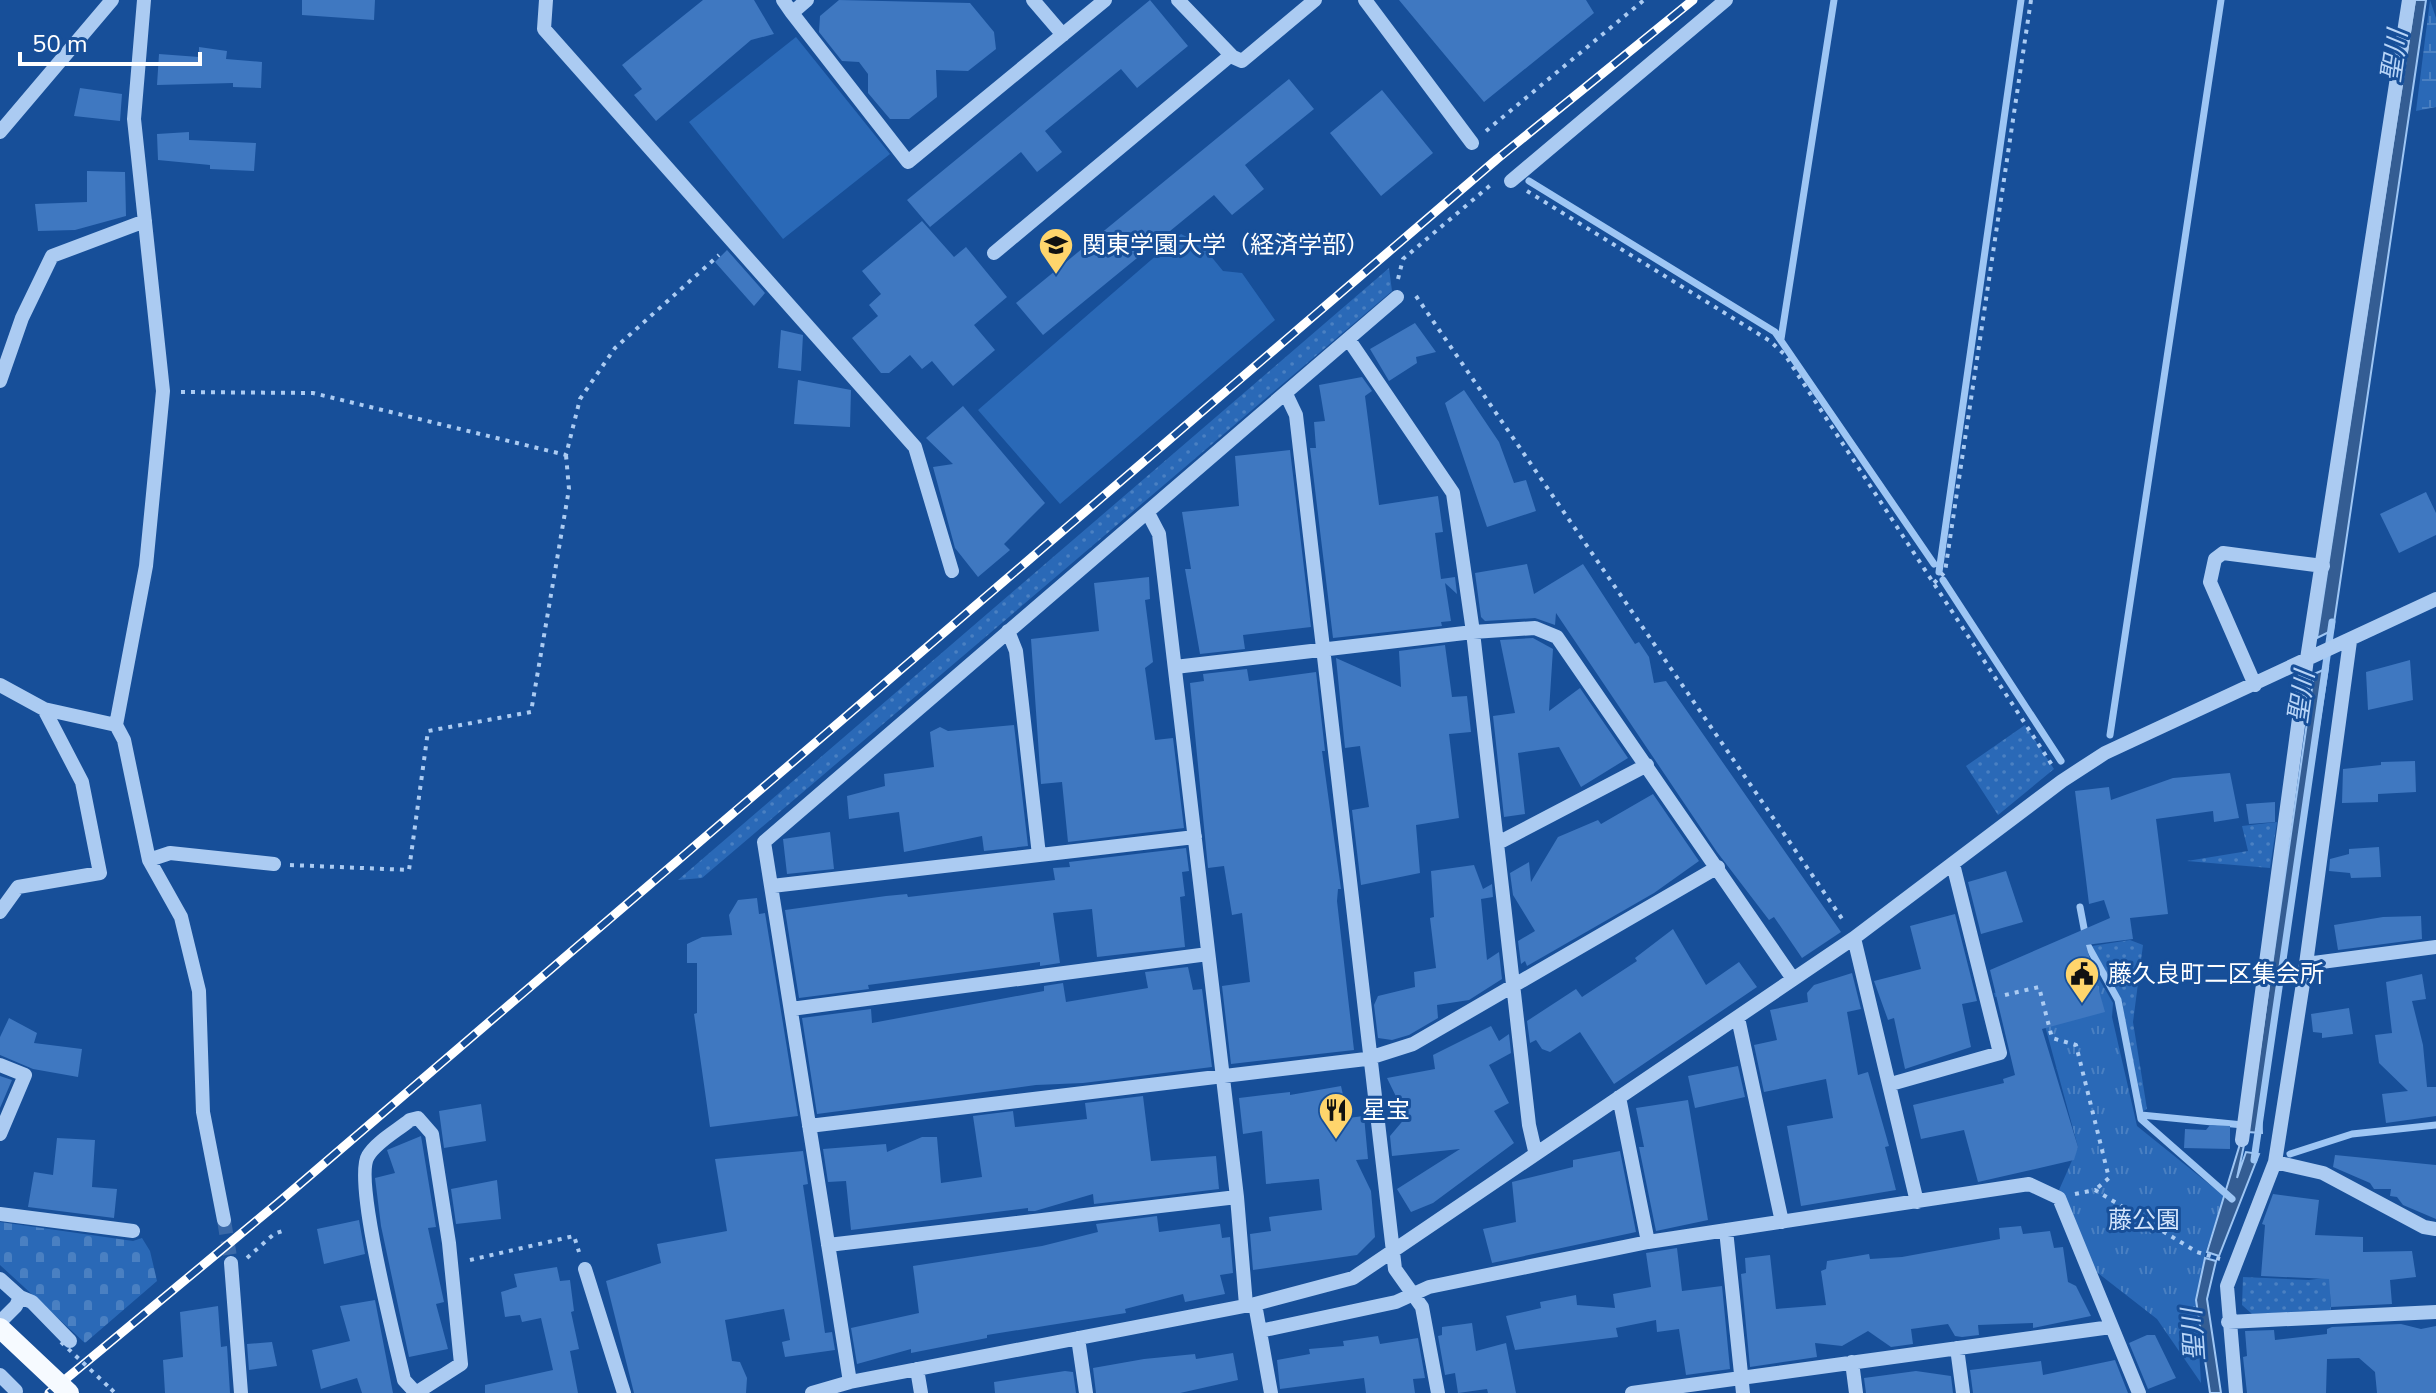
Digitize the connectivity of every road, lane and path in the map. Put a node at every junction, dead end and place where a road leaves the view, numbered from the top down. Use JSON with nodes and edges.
{"nodes":[{"id":1,"x":112,"y":0,"type":"edge"},
{"id":2,"x":144,"y":0,"type":"edge"},
{"id":3,"x":546,"y":0,"type":"edge"},
{"id":4,"x":783,"y":0,"type":"edge"},
{"id":5,"x":807,"y":0,"type":"edge"},
{"id":6,"x":1033,"y":0,"type":"edge"},
{"id":7,"x":1105,"y":0,"type":"edge"},
{"id":8,"x":1178,"y":0,"type":"edge"},
{"id":9,"x":1315,"y":0,"type":"edge"},
{"id":10,"x":1365,"y":0,"type":"edge"},
{"id":11,"x":1644,"y":0,"type":"edge"},
{"id":12,"x":1726,"y":0,"type":"edge"},
{"id":13,"x":2031,"y":0,"type":"edge"},
{"id":14,"x":2409,"y":0,"type":"edge"},
{"id":15,"x":792,"y":13,"type":"junction"},
{"id":16,"x":1063,"y":35,"type":"junction"},
{"id":17,"x":1231,"y":55,"type":"junction"},
{"id":18,"x":0,"y":132,"type":"edge"},
{"id":19,"x":1472,"y":143,"type":"joint"},
{"id":20,"x":1511,"y":181,"type":"junction"},
{"id":21,"x":145,"y":221,"type":"junction"},
{"id":22,"x":734,"y":241,"type":"junction"},
{"id":23,"x":994,"y":253,"type":"dead end"},
{"id":24,"x":1397,"y":297,"type":"junction"},
{"id":25,"x":1349,"y":340,"type":"junction"},
{"id":26,"x":0,"y":381,"type":"edge"},
{"id":27,"x":163,"y":391,"type":"junction"},
{"id":28,"x":1286,"y":394,"type":"junction"},
{"id":29,"x":566,"y":455,"type":"junction"},
{"id":30,"x":1148,"y":513,"type":"junction"},
{"id":31,"x":2323,"y":566,"type":"junction"},
{"id":32,"x":952,"y":571,"type":"dead end"},
{"id":33,"x":1934,"y":583,"type":"junction"},
{"id":34,"x":2436,"y":599,"type":"edge"},
{"id":35,"x":1008,"y":631,"type":"junction"},
{"id":36,"x":1473,"y":632,"type":"junction"},
{"id":37,"x":2350,"y":641,"type":"junction"},
{"id":38,"x":1324,"y":650,"type":"junction"},
{"id":39,"x":2311,"y":658,"type":"junction"},
{"id":40,"x":1175,"y":667,"type":"junction"},
{"id":41,"x":0,"y":685,"type":"edge"},
{"id":42,"x":2255,"y":685,"type":"junction"},
{"id":43,"x":44,"y":709,"type":"junction"},
{"id":44,"x":116,"y":725,"type":"junction"},
{"id":45,"x":1647,"y":765,"type":"junction"},
{"id":46,"x":2062,"y":781,"type":"junction"},
{"id":47,"x":1195,"y":837,"type":"junction"},
{"id":48,"x":1498,"y":843,"type":"junction"},
{"id":49,"x":1039,"y":855,"type":"junction"},
{"id":50,"x":149,"y":860,"type":"junction"},
{"id":51,"x":274,"y":864,"type":"joint"},
{"id":52,"x":1953,"y":864,"type":"junction"},
{"id":53,"x":1718,"y":867,"type":"junction"},
{"id":54,"x":772,"y":886,"type":"junction"},
{"id":55,"x":0,"y":912,"type":"edge"},
{"id":56,"x":1854,"y":938,"type":"junction"},
{"id":57,"x":2436,"y":947,"type":"edge"},
{"id":58,"x":1208,"y":954,"type":"junction"},
{"id":59,"x":2306,"y":964,"type":"junction"},
{"id":60,"x":1793,"y":979,"type":"junction"},
{"id":61,"x":1512,"y":986,"type":"junction"},
{"id":62,"x":1987,"y":999,"type":"junction"},
{"id":63,"x":791,"y":1009,"type":"junction"},
{"id":64,"x":1738,"y":1018,"type":"junction"},
{"id":65,"x":1370,"y":1058,"type":"junction"},
{"id":66,"x":0,"y":1065,"type":"edge"},
{"id":67,"x":1223,"y":1075,"type":"junction"},
{"id":68,"x":1891,"y":1084,"type":"junction"},
{"id":69,"x":1619,"y":1097,"type":"junction"},
{"id":70,"x":809,"y":1126,"type":"junction"},
{"id":71,"x":0,"y":1134,"type":"edge"},
{"id":72,"x":2242,"y":1140,"type":"dead end"},
{"id":73,"x":1535,"y":1151,"type":"junction"},
{"id":74,"x":2275,"y":1162,"type":"junction"},
{"id":75,"x":2095,"y":1190,"type":"junction"},
{"id":76,"x":1237,"y":1197,"type":"junction"},
{"id":77,"x":2059,"y":1198,"type":"junction"},
{"id":78,"x":1917,"y":1202,"type":"junction"},
{"id":79,"x":0,"y":1214,"type":"edge"},
{"id":80,"x":224,"y":1220,"type":"tunnel mouth"},
{"id":81,"x":1782,"y":1222,"type":"junction"},
{"id":82,"x":2436,"y":1229,"type":"edge"},
{"id":83,"x":285,"y":1230,"type":"dead end"},
{"id":84,"x":1726,"y":1230,"type":"junction"},
{"id":85,"x":133,"y":1231,"type":"dead end"},
{"id":86,"x":1648,"y":1242,"type":"junction"},
{"id":87,"x":828,"y":1245,"type":"junction"},
{"id":88,"x":1392,"y":1251,"type":"junction"},
{"id":89,"x":252,"y":1254,"type":"dead end"},
{"id":90,"x":2222,"y":1259,"type":"dead end"},
{"id":91,"x":231,"y":1263,"type":"tunnel mouth"},
{"id":92,"x":451,"y":1264,"type":"junction"},
{"id":93,"x":585,"y":1269,"type":"joint"},
{"id":94,"x":0,"y":1279,"type":"edge"},
{"id":95,"x":1413,"y":1295,"type":"junction"},
{"id":96,"x":20,"y":1297,"type":"junction"},
{"id":97,"x":1250,"y":1305,"type":"junction"},
{"id":98,"x":2436,"y":1312,"type":"edge"},
{"id":99,"x":2228,"y":1322,"type":"junction"},
{"id":100,"x":0,"y":1325,"type":"edge"},
{"id":101,"x":2111,"y":1327,"type":"junction"},
{"id":102,"x":1260,"y":1331,"type":"junction"},
{"id":103,"x":1078,"y":1338,"type":"junction"},
{"id":104,"x":66,"y":1342,"type":"joint"},
{"id":105,"x":1957,"y":1348,"type":"junction"},
{"id":106,"x":1852,"y":1362,"type":"junction"},
{"id":107,"x":917,"y":1369,"type":"junction"},
{"id":108,"x":0,"y":1375,"type":"edge"},
{"id":109,"x":1743,"y":1377,"type":"junction"},
{"id":110,"x":850,"y":1382,"type":"junction"},
{"id":111,"x":16,"y":1391,"type":"dead end"},
{"id":112,"x":113,"y":1391,"type":"edge"},
{"id":113,"x":69,"y":1393,"type":"edge"},
{"id":114,"x":241,"y":1393,"type":"edge"},
{"id":115,"x":416,"y":1393,"type":"edge"},
{"id":116,"x":624,"y":1393,"type":"edge"},
{"id":117,"x":812,"y":1393,"type":"edge"},
{"id":118,"x":921,"y":1393,"type":"edge"},
{"id":119,"x":1086,"y":1393,"type":"edge"},
{"id":120,"x":1271,"y":1393,"type":"edge"},
{"id":121,"x":1438,"y":1393,"type":"edge"},
{"id":122,"x":1632,"y":1393,"type":"edge"},
{"id":123,"x":1743,"y":1393,"type":"edge"},
{"id":124,"x":1856,"y":1393,"type":"edge"},
{"id":125,"x":1963,"y":1393,"type":"edge"},
{"id":126,"x":2139,"y":1393,"type":"edge"},
{"id":127,"x":2236,"y":1393,"type":"edge"}],
"edges":[{"from":1,"to":18,"type":"street"},
{"from":2,"to":21,"type":"street"},
{"from":3,"to":22,"type":"street"},
{"from":4,"to":15,"type":"street"},
{"from":5,"to":15,"type":"street"},
{"from":6,"to":16,"type":"street"},
{"from":7,"to":16,"type":"street"},
{"from":8,"to":17,"type":"street"},
{"from":9,"to":17,"type":"street"},
{"from":10,"to":19,"type":"street"},
{"from":11,"to":19,"type":"path"},
{"from":12,"to":20,"type":"street"},
{"from":13,"to":33,"type":"path"},
{"from":14,"to":31,"type":"street"},
{"from":15,"to":16,"type":"street"},
{"from":17,"to":23,"type":"street"},
{"from":20,"to":24,"type":"path"},
{"from":20,"to":33,"type":"path"},
{"from":21,"to":26,"type":"street"},
{"from":21,"to":27,"type":"street"},
{"from":22,"to":29,"type":"path"},
{"from":22,"to":32,"type":"street"},
{"from":24,"to":25,"type":"street"},
{"from":24,"to":56,"type":"path"},
{"from":25,"to":28,"type":"street"},
{"from":25,"to":36,"type":"street"},
{"from":27,"to":29,"type":"path"},
{"from":27,"to":44,"type":"street"},
{"from":28,"to":30,"type":"street"},
{"from":28,"to":38,"type":"street"},
{"from":29,"to":51,"type":"path"},
{"from":30,"to":35,"type":"street"},
{"from":30,"to":40,"type":"street"},
{"from":31,"to":39,"type":"street"},
{"from":31,"to":42,"type":"street"},
{"from":33,"to":46,"type":"path"},
{"from":34,"to":37,"type":"street"},
{"from":35,"to":49,"type":"street"},
{"from":35,"to":54,"type":"street"},
{"from":36,"to":38,"type":"street"},
{"from":36,"to":45,"type":"street"},
{"from":36,"to":48,"type":"street"},
{"from":37,"to":39,"type":"street"},
{"from":37,"to":59,"type":"street"},
{"from":38,"to":40,"type":"street"},
{"from":38,"to":65,"type":"street"},
{"from":39,"to":42,"type":"street"},
{"from":39,"to":72,"type":"street"},
{"from":40,"to":47,"type":"street"},
{"from":41,"to":43,"type":"street"},
{"from":42,"to":46,"type":"street"},
{"from":43,"to":44,"type":"street"},
{"from":43,"to":55,"type":"street"},
{"from":44,"to":50,"type":"street"},
{"from":45,"to":48,"type":"street"},
{"from":45,"to":53,"type":"street"},
{"from":46,"to":52,"type":"street"},
{"from":47,"to":49,"type":"street"},
{"from":47,"to":58,"type":"street"},
{"from":48,"to":61,"type":"street"},
{"from":49,"to":54,"type":"street"},
{"from":50,"to":51,"type":"street"},
{"from":50,"to":80,"type":"street"},
{"from":52,"to":56,"type":"street"},
{"from":52,"to":62,"type":"street"},
{"from":53,"to":60,"type":"street"},
{"from":53,"to":61,"type":"street"},
{"from":54,"to":63,"type":"street"},
{"from":56,"to":60,"type":"street"},
{"from":56,"to":68,"type":"street"},
{"from":57,"to":59,"type":"street"},
{"from":58,"to":63,"type":"street"},
{"from":58,"to":67,"type":"street"},
{"from":59,"to":74,"type":"street"},
{"from":60,"to":64,"type":"street"},
{"from":61,"to":65,"type":"street"},
{"from":61,"to":73,"type":"street"},
{"from":62,"to":68,"type":"street"},
{"from":62,"to":75,"type":"path"},
{"from":63,"to":70,"type":"street"},
{"from":64,"to":69,"type":"street"},
{"from":64,"to":81,"type":"street"},
{"from":65,"to":67,"type":"street"},
{"from":65,"to":88,"type":"street"},
{"from":66,"to":71,"type":"street"},
{"from":67,"to":70,"type":"street"},
{"from":67,"to":76,"type":"street"},
{"from":68,"to":78,"type":"street"},
{"from":69,"to":73,"type":"street"},
{"from":69,"to":86,"type":"street"},
{"from":70,"to":87,"type":"street"},
{"from":73,"to":88,"type":"street"},
{"from":74,"to":82,"type":"street"},
{"from":74,"to":99,"type":"street"},
{"from":75,"to":77,"type":"path"},
{"from":75,"to":90,"type":"path"},
{"from":76,"to":87,"type":"street"},
{"from":76,"to":97,"type":"street"},
{"from":77,"to":78,"type":"street"},
{"from":77,"to":101,"type":"street"},
{"from":78,"to":81,"type":"street"},
{"from":79,"to":85,"type":"street"},
{"from":81,"to":84,"type":"street"},
{"from":83,"to":89,"type":"path"},
{"from":84,"to":86,"type":"street"},
{"from":84,"to":109,"type":"street"},
{"from":86,"to":95,"type":"street"},
{"from":87,"to":110,"type":"street"},
{"from":88,"to":95,"type":"street"},
{"from":88,"to":97,"type":"street"},
{"from":91,"to":114,"type":"street"},
{"from":92,"to":93,"type":"path"},
{"from":92,"to":115,"type":"street"},
{"from":92,"to":115,"type":"street"},
{"from":93,"to":116,"type":"street"},
{"from":94,"to":96,"type":"street"},
{"from":95,"to":102,"type":"street"},
{"from":95,"to":121,"type":"street"},
{"from":96,"to":100,"type":"street"},
{"from":96,"to":104,"type":"street"},
{"from":97,"to":102,"type":"street"},
{"from":97,"to":103,"type":"street"},
{"from":98,"to":99,"type":"street"},
{"from":99,"to":127,"type":"street"},
{"from":100,"to":113,"type":"main road","bridge":true},
{"from":101,"to":105,"type":"street"},
{"from":101,"to":126,"type":"street"},
{"from":102,"to":120,"type":"street"},
{"from":103,"to":107,"type":"street"},
{"from":103,"to":119,"type":"street"},
{"from":104,"to":112,"type":"path","bridge":true},
{"from":105,"to":106,"type":"street"},
{"from":105,"to":125,"type":"street"},
{"from":106,"to":109,"type":"street"},
{"from":106,"to":124,"type":"street"},
{"from":107,"to":110,"type":"street"},
{"from":107,"to":118,"type":"street"},
{"from":108,"to":111,"type":"street"},
{"from":109,"to":122,"type":"street"},
{"from":109,"to":123,"type":"street"},
{"from":110,"to":117,"type":"street"}]}
